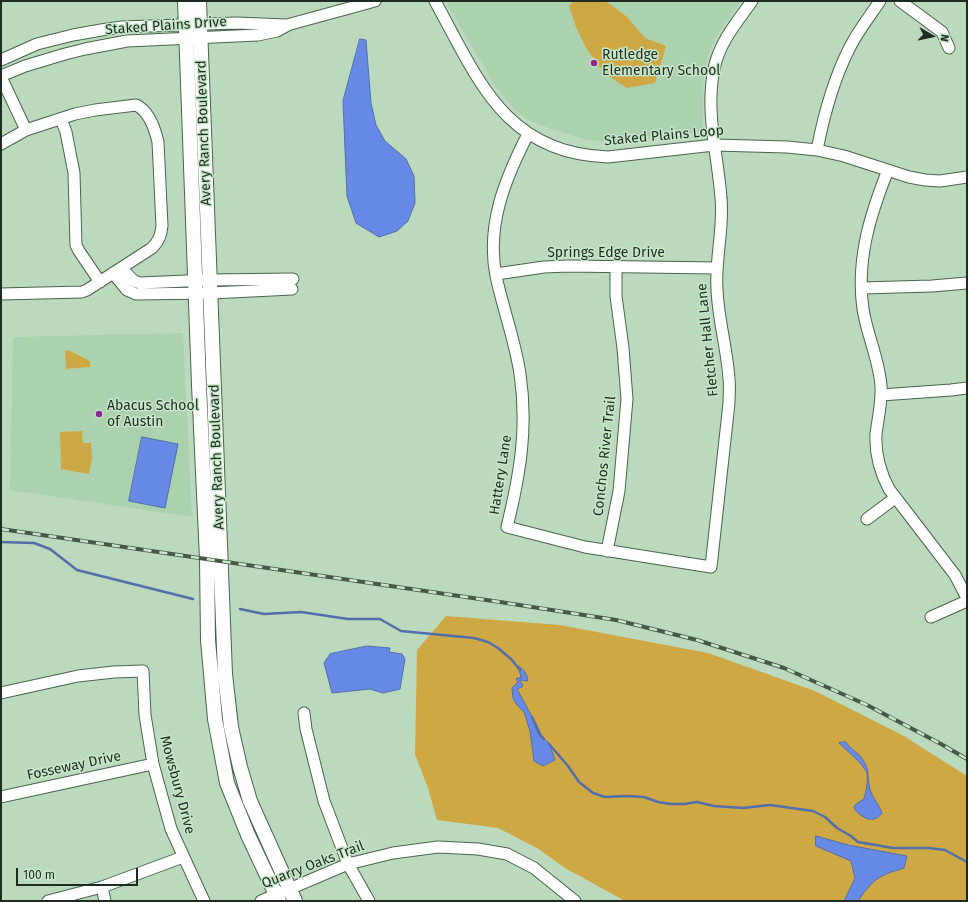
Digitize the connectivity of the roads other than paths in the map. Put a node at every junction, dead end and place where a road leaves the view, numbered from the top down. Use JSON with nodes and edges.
{"nodes":[{"id":1,"x":184,"y":1,"type":"edge"},
{"id":2,"x":199,"y":1,"type":"edge"},
{"id":3,"x":375,"y":1,"type":"edge"},
{"id":4,"x":435,"y":1,"type":"edge"},
{"id":5,"x":752,"y":1,"type":"edge"},
{"id":6,"x":880,"y":1,"type":"edge"},
{"id":7,"x":900,"y":1,"type":"edge"},
{"id":8,"x":193,"y":31,"type":"junction"},
{"id":9,"x":949,"y":48,"type":"dead end"},
{"id":10,"x":1,"y":60,"type":"edge"},
{"id":11,"x":1,"y":76,"type":"edge"},
{"id":12,"x":61,"y":119,"type":"junction"},
{"id":13,"x":26,"y":130,"type":"junction"},
{"id":14,"x":528,"y":134,"type":"junction"},
{"id":15,"x":1,"y":144,"type":"edge"},
{"id":16,"x":714,"y":145,"type":"junction"},
{"id":17,"x":817,"y":150,"type":"junction"},
{"id":18,"x":888,"y":170,"type":"junction"},
{"id":19,"x":967,"y":177,"type":"edge"},
{"id":20,"x":616,"y":267,"type":"junction"},
{"id":21,"x":717,"y":268,"type":"junction"},
{"id":22,"x":117,"y":271,"type":"junction"},
{"id":23,"x":496,"y":274,"type":"junction"},
{"id":24,"x":100,"y":282,"type":"junction"},
{"id":25,"x":967,"y":283,"type":"edge"},
{"id":26,"x":293,"y":284,"type":"dead end"},
{"id":27,"x":195,"y":287,"type":"junction"},
{"id":28,"x":210,"y":287,"type":"junction"},
{"id":29,"x":862,"y":288,"type":"junction"},
{"id":30,"x":1,"y":294,"type":"edge"},
{"id":31,"x":967,"y":388,"type":"edge"},
{"id":32,"x":881,"y":395,"type":"junction"},
{"id":33,"x":894,"y":498,"type":"junction"},
{"id":34,"x":867,"y":519,"type":"dead end"},
{"id":35,"x":608,"y":551,"type":"junction"},
{"id":36,"x":711,"y":567,"type":"joint"},
{"id":37,"x":967,"y":599,"type":"edge"},
{"id":38,"x":931,"y":617,"type":"dead end"},
{"id":39,"x":1,"y":693,"type":"edge"},
{"id":40,"x":304,"y":713,"type":"dead end"},
{"id":41,"x":153,"y":764,"type":"junction"},
{"id":42,"x":1,"y":797,"type":"edge"},
{"id":43,"x":183,"y":857,"type":"junction"},
{"id":44,"x":348,"y":864,"type":"junction"},
{"id":45,"x":102,"y":887,"type":"junction"},
{"id":46,"x":292,"y":895,"type":"edge"},
{"id":47,"x":277,"y":898,"type":"edge"},
{"id":48,"x":48,"y":901,"type":"edge"},
{"id":49,"x":105,"y":901,"type":"edge"},
{"id":50,"x":204,"y":901,"type":"edge"},
{"id":51,"x":261,"y":901,"type":"edge"},
{"id":52,"x":369,"y":901,"type":"edge"},
{"id":53,"x":575,"y":901,"type":"edge"}],
"edges":[{"from":1,"to":8,"type":"main road","name":"Avery Ranch Boulevard"},
{"from":2,"to":8,"type":"main road","name":"Avery Ranch Boulevard"},
{"from":3,"to":8,"type":"street","name":"Staked Plains Drive"},
{"from":4,"to":14,"type":"street","name":"Staked Plains Loop"},
{"from":5,"to":16,"type":"street","name":"Fletcher Hall Lane"},
{"from":6,"to":17,"type":"street"},
{"from":7,"to":9,"type":"street"},
{"from":8,"to":10,"type":"street","name":"Staked Plains Drive"},
{"from":8,"to":11,"type":"street","name":"Staked Plains Drive"},
{"from":8,"to":27,"type":"main road","name":"Avery Ranch Boulevard"},
{"from":8,"to":28,"type":"main road","name":"Avery Ranch Boulevard"},
{"from":11,"to":13,"type":"street"},
{"from":12,"to":13,"type":"street"},
{"from":12,"to":22,"type":"street"},
{"from":12,"to":24,"type":"street"},
{"from":13,"to":15,"type":"street"},
{"from":14,"to":16,"type":"street","name":"Staked Plains Loop"},
{"from":14,"to":23,"type":"street","name":"Hattery Lane"},
{"from":16,"to":17,"type":"street","name":"Staked Plains Loop"},
{"from":16,"to":21,"type":"street","name":"Fletcher Hall Lane"},
{"from":17,"to":18,"type":"street","name":"Staked Plains Loop"},
{"from":18,"to":19,"type":"street","name":"Staked Plains Loop"},
{"from":18,"to":29,"type":"street"},
{"from":20,"to":21,"type":"street","name":"Springs Edge Drive"},
{"from":20,"to":23,"type":"street","name":"Springs Edge Drive"},
{"from":20,"to":35,"type":"street","name":"Conchos River Trail"},
{"from":21,"to":36,"type":"street","name":"Fletcher Hall Lane"},
{"from":22,"to":24,"type":"street"},
{"from":22,"to":27,"type":"street"},
{"from":23,"to":35,"type":"street","name":"Hattery Lane"},
{"from":24,"to":30,"type":"street"},
{"from":25,"to":29,"type":"street"},
{"from":26,"to":28,"type":"street"},
{"from":27,"to":28,"type":"street"},
{"from":27,"to":47,"type":"main road","name":"Avery Ranch Boulevard"},
{"from":28,"to":46,"type":"main road","name":"Avery Ranch Boulevard"},
{"from":29,"to":32,"type":"street"},
{"from":31,"to":32,"type":"street"},
{"from":32,"to":33,"type":"street"},
{"from":33,"to":34,"type":"street"},
{"from":33,"to":37,"type":"street"},
{"from":35,"to":36,"type":"street","name":"Hattery Lane"},
{"from":37,"to":38,"type":"street"},
{"from":39,"to":41,"type":"street","name":"Mowsbury Drive"},
{"from":40,"to":44,"type":"street"},
{"from":41,"to":42,"type":"street","name":"Fosseway Drive"},
{"from":41,"to":43,"type":"street","name":"Mowsbury Drive"},
{"from":43,"to":45,"type":"street"},
{"from":43,"to":50,"type":"street","name":"Mowsbury Drive"},
{"from":44,"to":46,"type":"street","name":"Quarry Oaks Trail"},
{"from":44,"to":52,"type":"street"},
{"from":44,"to":53,"type":"street","name":"Quarry Oaks Trail"},
{"from":45,"to":48,"type":"street"},
{"from":45,"to":49,"type":"street"},
{"from":46,"to":47,"type":"street","name":"Quarry Oaks Trail"},
{"from":47,"to":51,"type":"street","name":"Quarry Oaks Trail"}]}
